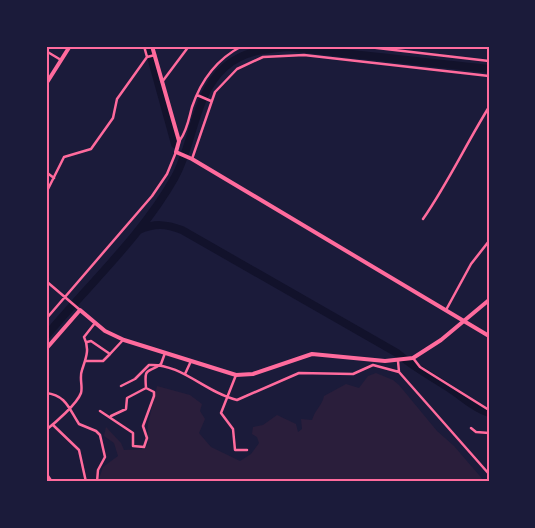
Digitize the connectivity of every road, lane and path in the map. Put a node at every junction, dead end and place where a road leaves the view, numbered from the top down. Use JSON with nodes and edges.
{"nodes":[{"id":1,"x":70,"y":46,"type":"edge"},
{"id":2,"x":144,"y":46,"type":"edge"},
{"id":3,"x":152,"y":46,"type":"edge"},
{"id":4,"x":190,"y":46,"type":"edge"},
{"id":5,"x":242,"y":46,"type":"edge"},
{"id":6,"x":360,"y":46,"type":"edge"},
{"id":7,"x":46,"y":51,"type":"edge"},
{"id":8,"x":154,"y":55,"type":"junction"},
{"id":9,"x":147,"y":57,"type":"junction"},
{"id":10,"x":62,"y":60,"type":"junction"},
{"id":11,"x":489,"y":61,"type":"edge"},
{"id":12,"x":489,"y":76,"type":"edge"},
{"id":13,"x":161,"y":82,"type":"junction"},
{"id":14,"x":46,"y":84,"type":"edge"},
{"id":15,"x":198,"y":95,"type":"junction"},
{"id":16,"x":210,"y":101,"type":"junction"},
{"id":17,"x":489,"y":107,"type":"edge"},
{"id":18,"x":178,"y":141,"type":"junction"},
{"id":19,"x":177,"y":152,"type":"junction"},
{"id":20,"x":191,"y":158,"type":"junction"},
{"id":21,"x":46,"y":172,"type":"edge"},
{"id":22,"x":54,"y":178,"type":"junction"},
{"id":23,"x":46,"y":193,"type":"edge"},
{"id":24,"x":423,"y":219,"type":"dead end"},
{"id":25,"x":489,"y":241,"type":"edge"},
{"id":26,"x":46,"y":281,"type":"edge"},
{"id":27,"x":65,"y":297,"type":"junction"},
{"id":28,"x":489,"y":300,"type":"edge"},
{"id":29,"x":80,"y":309,"type":"junction"},
{"id":30,"x":446,"y":310,"type":"junction"},
{"id":31,"x":46,"y":319,"type":"edge"},
{"id":32,"x":464,"y":320,"type":"junction"},
{"id":33,"x":95,"y":323,"type":"junction"},
{"id":34,"x":489,"y":336,"type":"edge"},
{"id":35,"x":124,"y":340,"type":"junction"},
{"id":36,"x":87,"y":342,"type":"junction"},
{"id":37,"x":46,"y":348,"type":"edge"},
{"id":38,"x":165,"y":352,"type":"junction"},
{"id":39,"x":110,"y":354,"type":"junction"},
{"id":40,"x":412,"y":358,"type":"junction"},
{"id":41,"x":191,"y":360,"type":"junction"},
{"id":42,"x":86,"y":361,"type":"junction"},
{"id":43,"x":399,"y":361,"type":"junction"},
{"id":44,"x":162,"y":364,"type":"junction"},
{"id":45,"x":400,"y":372,"type":"junction"},
{"id":46,"x":185,"y":374,"type":"junction"},
{"id":47,"x":236,"y":375,"type":"junction"},
{"id":48,"x":121,"y":386,"type":"dead end"},
{"id":49,"x":146,"y":388,"type":"junction"},
{"id":50,"x":46,"y":393,"type":"edge"},
{"id":51,"x":228,"y":397,"type":"junction"},
{"id":52,"x":70,"y":407,"type":"junction"},
{"id":53,"x":489,"y":410,"type":"edge"},
{"id":54,"x":100,"y":411,"type":"dead end"},
{"id":55,"x":111,"y":417,"type":"junction"},
{"id":56,"x":52,"y":425,"type":"junction"},
{"id":57,"x":471,"y":428,"type":"dead end"},
{"id":58,"x":46,"y":430,"type":"edge"},
{"id":59,"x":489,"y":433,"type":"edge"},
{"id":60,"x":247,"y":450,"type":"dead end"},
{"id":61,"x":46,"y":473,"type":"edge"},
{"id":62,"x":489,"y":474,"type":"edge"},
{"id":63,"x":52,"y":482,"type":"edge"},
{"id":64,"x":86,"y":482,"type":"edge"},
{"id":65,"x":97,"y":482,"type":"edge"}],
"edges":[{"from":1,"to":10,"type":"main road"},
{"from":2,"to":9,"type":"street"},
{"from":3,"to":8,"type":"main road"},
{"from":4,"to":13,"type":"street"},
{"from":5,"to":15,"type":"street"},
{"from":6,"to":11,"type":"street"},
{"from":7,"to":10,"type":"street"},
{"from":8,"to":9,"type":"street"},
{"from":8,"to":13,"type":"main road"},
{"from":9,"to":22,"type":"street"},
{"from":10,"to":14,"type":"main road"},
{"from":12,"to":16,"type":"street"},
{"from":13,"to":18,"type":"main road"},
{"from":15,"to":16,"type":"street"},
{"from":15,"to":18,"type":"street"},
{"from":16,"to":20,"type":"street"},
{"from":17,"to":24,"type":"street"},
{"from":18,"to":19,"type":"main road"},
{"from":19,"to":20,"type":"main road"},
{"from":19,"to":27,"type":"street"},
{"from":20,"to":30,"type":"main road"},
{"from":21,"to":22,"type":"street"},
{"from":22,"to":23,"type":"street"},
{"from":25,"to":30,"type":"street"},
{"from":26,"to":27,"type":"street"},
{"from":27,"to":29,"type":"street"},
{"from":27,"to":31,"type":"street"},
{"from":28,"to":32,"type":"main road"},
{"from":29,"to":33,"type":"main road"},
{"from":29,"to":37,"type":"main road"},
{"from":30,"to":32,"type":"main road"},
{"from":32,"to":34,"type":"main road"},
{"from":32,"to":40,"type":"main road"},
{"from":33,"to":35,"type":"main road"},
{"from":33,"to":36,"type":"street"},
{"from":35,"to":38,"type":"main road"},
{"from":35,"to":39,"type":"street"},
{"from":36,"to":39,"type":"street"},
{"from":36,"to":42,"type":"street"},
{"from":38,"to":41,"type":"main road"},
{"from":38,"to":44,"type":"street"},
{"from":39,"to":42,"type":"street"},
{"from":40,"to":43,"type":"main road"},
{"from":40,"to":53,"type":"street"},
{"from":41,"to":46,"type":"street"},
{"from":41,"to":47,"type":"main road"},
{"from":42,"to":52,"type":"street"},
{"from":43,"to":45,"type":"street"},
{"from":43,"to":47,"type":"main road"},
{"from":44,"to":46,"type":"street"},
{"from":44,"to":48,"type":"street"},
{"from":44,"to":49,"type":"street"},
{"from":45,"to":51,"type":"street"},
{"from":45,"to":62,"type":"street"},
{"from":46,"to":51,"type":"street"},
{"from":47,"to":51,"type":"street"},
{"from":49,"to":55,"type":"street"},
{"from":49,"to":55,"type":"street"},
{"from":50,"to":52,"type":"street"},
{"from":51,"to":60,"type":"street"},
{"from":52,"to":56,"type":"street"},
{"from":52,"to":65,"type":"street"},
{"from":54,"to":55,"type":"street"},
{"from":56,"to":58,"type":"street"},
{"from":56,"to":64,"type":"street"},
{"from":57,"to":59,"type":"street"},
{"from":61,"to":63,"type":"street"}]}
